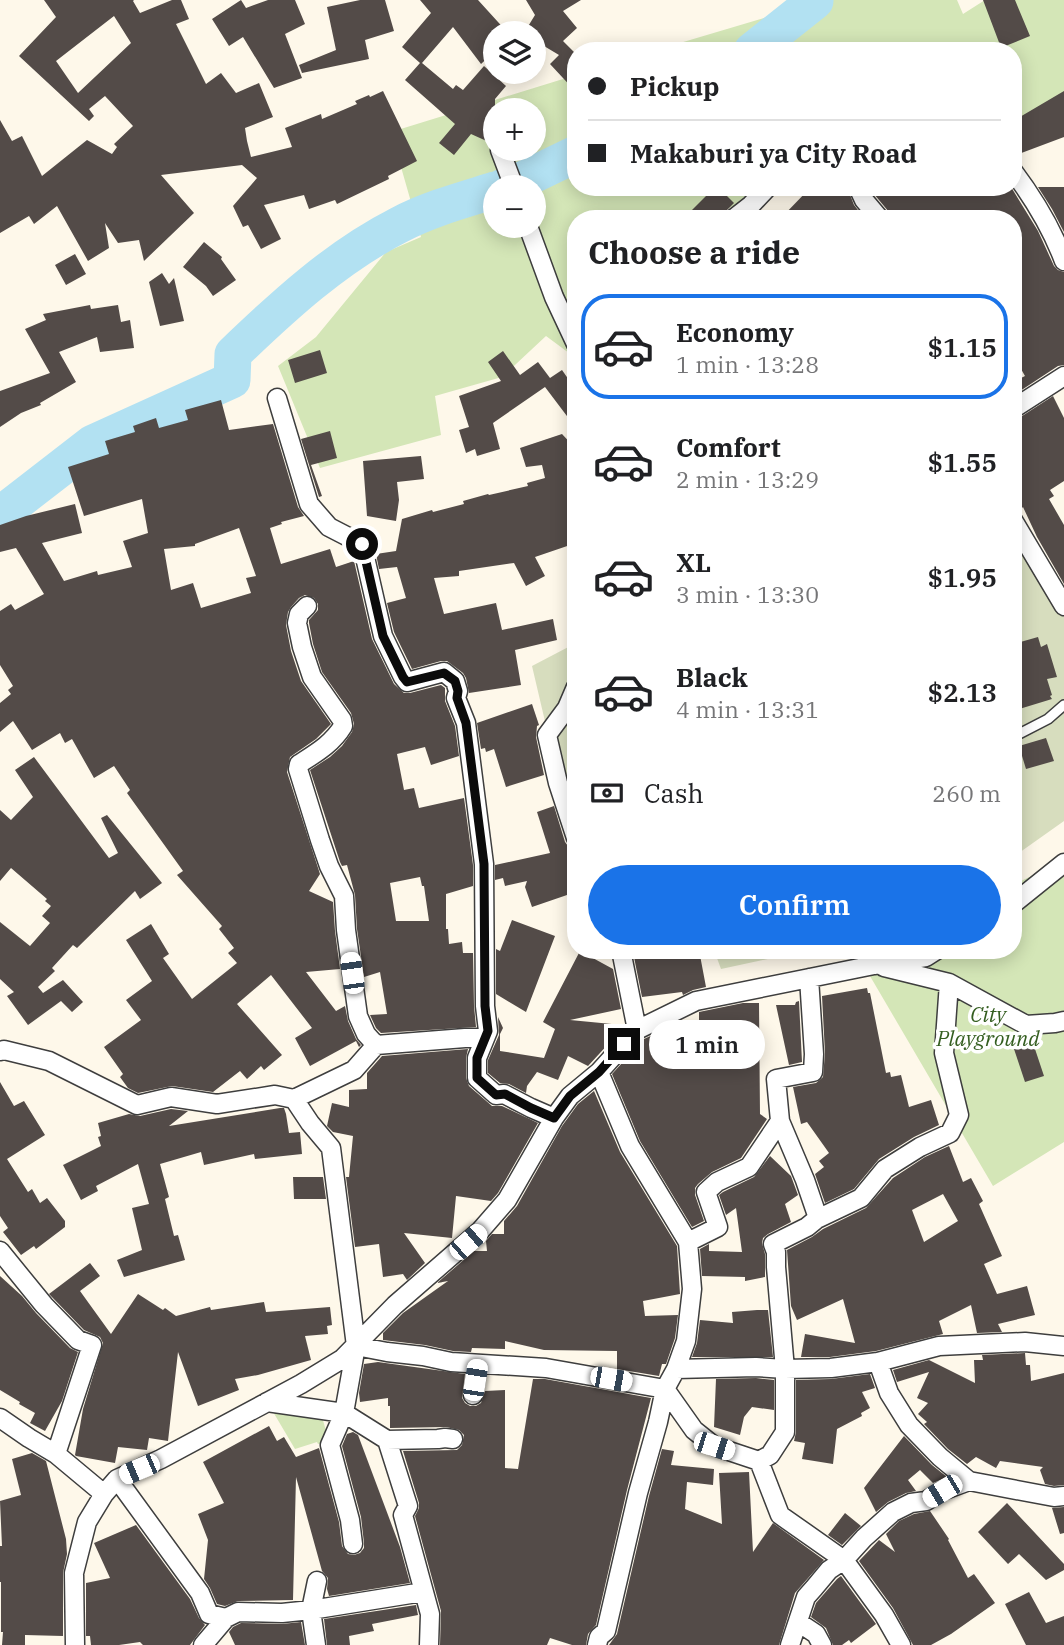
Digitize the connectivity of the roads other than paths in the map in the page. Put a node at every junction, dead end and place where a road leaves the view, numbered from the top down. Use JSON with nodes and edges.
{"nodes":[{"id":1,"x":1022,"y":184,"type":"edge"},
{"id":2,"x":760,"y":196,"type":"edge"},
{"id":3,"x":745,"y":210,"type":"edge"},
{"id":4,"x":532,"y":238,"type":"edge"},
{"id":5,"x":1064,"y":261,"type":"edge"},
{"id":6,"x":567,"y":325,"type":"edge"},
{"id":7,"x":1064,"y":376,"type":"edge"},
{"id":8,"x":277,"y":398,"type":"dead end"},
{"id":9,"x":1022,"y":403,"type":"edge"},
{"id":10,"x":1022,"y":535,"type":"edge"},
{"id":11,"x":307,"y":606,"type":"dead end"},
{"id":12,"x":1064,"y":606,"type":"edge"},
{"id":13,"x":1064,"y":705,"type":"edge"},
{"id":14,"x":567,"y":706,"type":"edge"},
{"id":15,"x":1022,"y":732,"type":"edge"},
{"id":16,"x":567,"y":810,"type":"edge"},
{"id":17,"x":1064,"y":863,"type":"edge"},
{"id":18,"x":1022,"y":897,"type":"edge"},
{"id":19,"x":623,"y":959,"type":"edge"},
{"id":20,"x":874,"y":959,"type":"edge"},
{"id":21,"x":880,"y":959,"type":"edge"},
{"id":22,"x":809,"y":978,"type":"junction"},
{"id":23,"x":949,"y":983,"type":"junction"},
{"id":24,"x":1064,"y":1021,"type":"edge"},
{"id":25,"x":637,"y":1030,"type":"junction"},
{"id":26,"x":485,"y":1038,"type":"junction"},
{"id":27,"x":376,"y":1045,"type":"junction"},
{"id":28,"x":1,"y":1049,"type":"edge"},
{"id":29,"x":599,"y":1072,"type":"junction"},
{"id":30,"x":294,"y":1099,"type":"junction"},
{"id":31,"x":554,"y":1118,"type":"junction"},
{"id":32,"x":780,"y":1121,"type":"junction"},
{"id":33,"x":817,"y":1219,"type":"junction"},
{"id":34,"x":688,"y":1242,"type":"junction"},
{"id":35,"x":0,"y":1251,"type":"edge"},
{"id":36,"x":356,"y":1346,"type":"junction"},
{"id":37,"x":1064,"y":1346,"type":"edge"},
{"id":38,"x":878,"y":1362,"type":"junction"},
{"id":39,"x":478,"y":1365,"type":"junction"},
{"id":40,"x":676,"y":1369,"type":"junction"},
{"id":41,"x":785,"y":1369,"type":"junction"},
{"id":42,"x":665,"y":1389,"type":"junction"},
{"id":43,"x":473,"y":1395,"type":"dead end"},
{"id":44,"x":267,"y":1402,"type":"junction"},
{"id":45,"x":344,"y":1413,"type":"junction"},
{"id":46,"x":0,"y":1418,"type":"edge"},
{"id":47,"x":453,"y":1439,"type":"dead end"},
{"id":48,"x":387,"y":1440,"type":"junction"},
{"id":49,"x":55,"y":1454,"type":"junction"},
{"id":50,"x":760,"y":1461,"type":"junction"},
{"id":51,"x":117,"y":1479,"type":"junction"},
{"id":52,"x":969,"y":1481,"type":"junction"},
{"id":53,"x":104,"y":1494,"type":"junction"},
{"id":54,"x":1064,"y":1496,"type":"edge"},
{"id":55,"x":353,"y":1544,"type":"dead end"},
{"id":56,"x":844,"y":1560,"type":"junction"},
{"id":57,"x":317,"y":1581,"type":"dead end"},
{"id":58,"x":423,"y":1592,"type":"junction"},
{"id":59,"x":311,"y":1610,"type":"junction"},
{"id":60,"x":226,"y":1618,"type":"junction"},
{"id":61,"x":798,"y":1622,"type":"junction"},
{"id":62,"x":75,"y":1645,"type":"edge"},
{"id":63,"x":203,"y":1645,"type":"edge"},
{"id":64,"x":316,"y":1645,"type":"edge"},
{"id":65,"x":429,"y":1645,"type":"edge"},
{"id":66,"x":597,"y":1645,"type":"edge"},
{"id":67,"x":790,"y":1645,"type":"edge"},
{"id":68,"x":822,"y":1645,"type":"edge"},
{"id":69,"x":901,"y":1645,"type":"edge"}],
"edges":[{"from":1,"to":5,"type":"street"},
{"from":2,"to":3,"type":"street"},
{"from":4,"to":6,"type":"street"},
{"from":7,"to":9,"type":"street"},
{"from":8,"to":26,"type":"street"},
{"from":10,"to":12,"type":"street"},
{"from":11,"to":27,"type":"street"},
{"from":13,"to":15,"type":"lane"},
{"from":14,"to":16,"type":"street"},
{"from":17,"to":18,"type":"street"},
{"from":19,"to":25,"type":"street"},
{"from":20,"to":22,"type":"street"},
{"from":21,"to":23,"type":"street"},
{"from":22,"to":25,"type":"street"},
{"from":22,"to":32,"type":"street"},
{"from":23,"to":24,"type":"street"},
{"from":23,"to":33,"type":"street"},
{"from":25,"to":29,"type":"street"},
{"from":26,"to":27,"type":"street"},
{"from":26,"to":31,"type":"street"},
{"from":27,"to":30,"type":"street"},
{"from":28,"to":30,"type":"street"},
{"from":29,"to":31,"type":"street"},
{"from":29,"to":34,"type":"street"},
{"from":30,"to":36,"type":"street"},
{"from":31,"to":36,"type":"street"},
{"from":32,"to":33,"type":"street"},
{"from":32,"to":34,"type":"street"},
{"from":33,"to":41,"type":"street"},
{"from":34,"to":40,"type":"street"},
{"from":35,"to":49,"type":"street"},
{"from":36,"to":39,"type":"street"},
{"from":36,"to":44,"type":"street"},
{"from":36,"to":45,"type":"street"},
{"from":37,"to":38,"type":"street"},
{"from":38,"to":41,"type":"street"},
{"from":38,"to":52,"type":"street"},
{"from":39,"to":42,"type":"street"},
{"from":39,"to":43,"type":"street"},
{"from":40,"to":41,"type":"street"},
{"from":40,"to":42,"type":"street"},
{"from":41,"to":50,"type":"street"},
{"from":42,"to":50,"type":"street"},
{"from":42,"to":66,"type":"street"},
{"from":44,"to":45,"type":"street"},
{"from":44,"to":51,"type":"street"},
{"from":45,"to":48,"type":"street"},
{"from":45,"to":55,"type":"street"},
{"from":46,"to":49,"type":"street"},
{"from":47,"to":48,"type":"street"},
{"from":48,"to":58,"type":"street"},
{"from":49,"to":53,"type":"street"},
{"from":50,"to":56,"type":"street"},
{"from":51,"to":53,"type":"street"},
{"from":51,"to":60,"type":"street"},
{"from":52,"to":54,"type":"street"},
{"from":52,"to":56,"type":"street"},
{"from":53,"to":62,"type":"street"},
{"from":56,"to":61,"type":"street"},
{"from":56,"to":69,"type":"street"},
{"from":57,"to":59,"type":"street"},
{"from":58,"to":59,"type":"street"},
{"from":58,"to":65,"type":"street"},
{"from":59,"to":60,"type":"street"},
{"from":59,"to":64,"type":"street"},
{"from":60,"to":63,"type":"street"},
{"from":61,"to":67,"type":"street"},
{"from":61,"to":68,"type":"street"}]}
